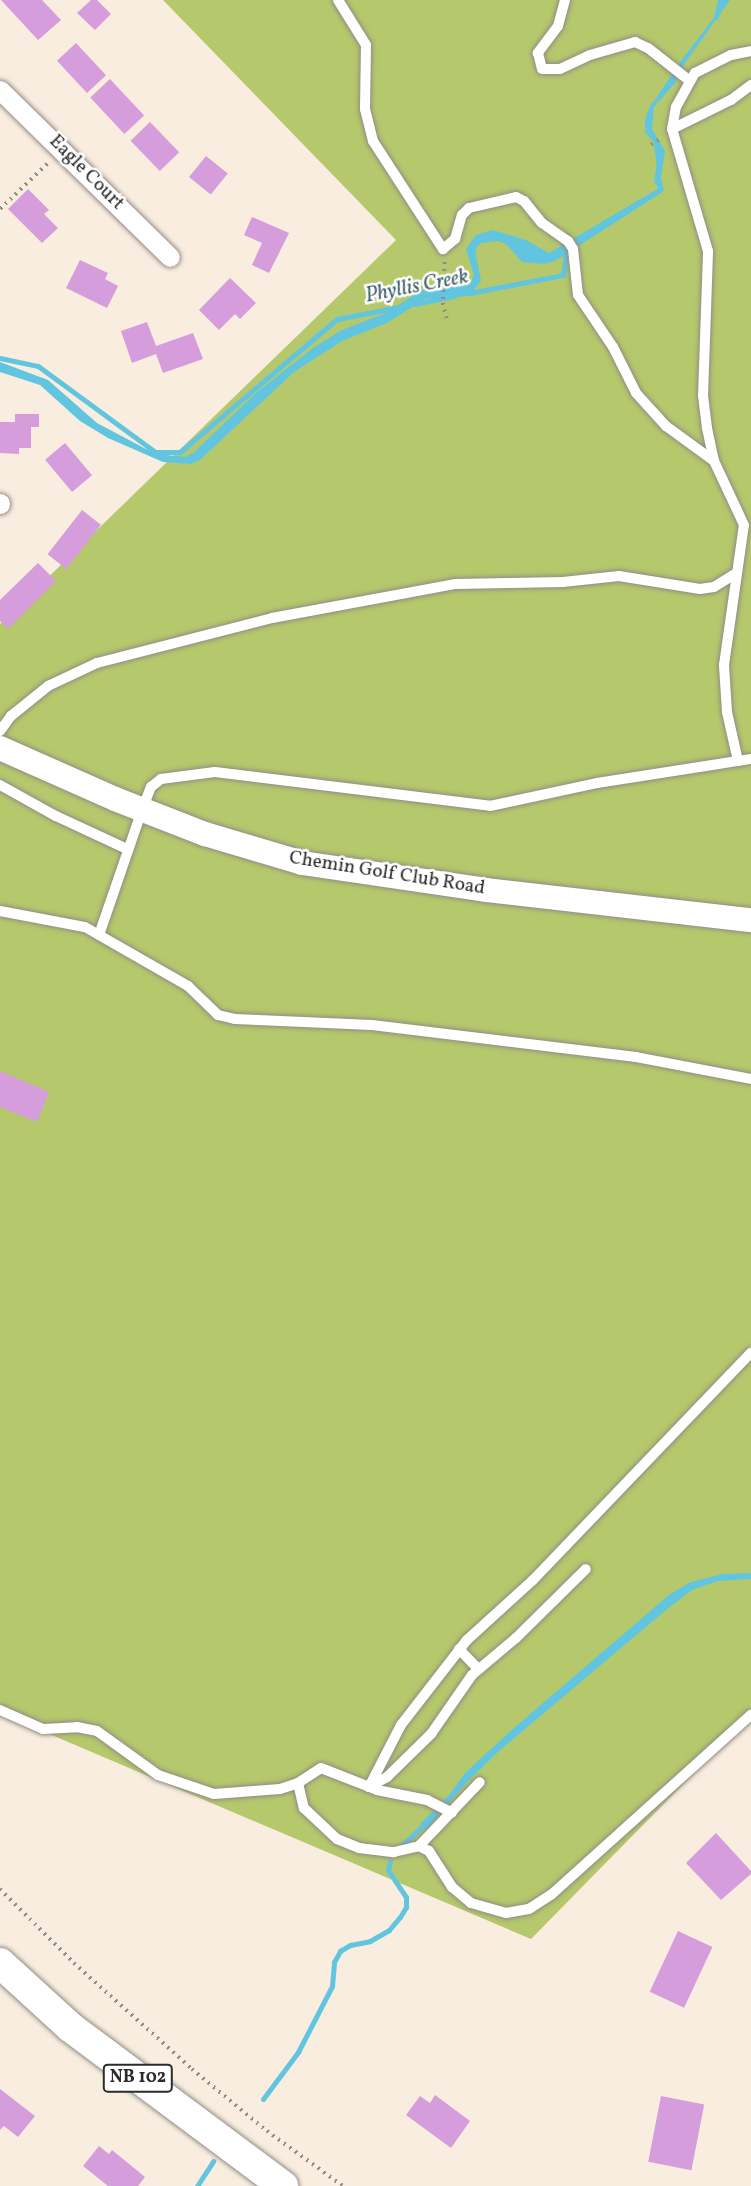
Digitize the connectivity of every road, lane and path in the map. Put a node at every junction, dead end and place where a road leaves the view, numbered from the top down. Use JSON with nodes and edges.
{"nodes":[{"id":1,"x":338,"y":0,"type":"edge"},
{"id":2,"x":565,"y":0,"type":"edge"},
{"id":3,"x":751,"y":51,"type":"edge"},
{"id":4,"x":688,"y":79,"type":"junction"},
{"id":5,"x":751,"y":85,"type":"edge"},
{"id":6,"x":0,"y":90,"type":"edge"},
{"id":7,"x":672,"y":129,"type":"junction"},
{"id":8,"x":661,"y":138,"type":"dead end"},
{"id":9,"x":651,"y":145,"type":"dead end"},
{"id":10,"x":62,"y":149,"type":"junction"},
{"id":11,"x":0,"y":209,"type":"edge"},
{"id":12,"x":443,"y":249,"type":"junction"},
{"id":13,"x":170,"y":257,"type":"dead end"},
{"id":14,"x":447,"y":319,"type":"dead end"},
{"id":15,"x":714,"y":461,"type":"junction"},
{"id":16,"x":736,"y":573,"type":"junction"},
{"id":17,"x":0,"y":731,"type":"edge"},
{"id":18,"x":0,"y":748,"type":"edge"},
{"id":19,"x":751,"y":759,"type":"edge"},
{"id":20,"x":738,"y":761,"type":"junction"},
{"id":21,"x":0,"y":785,"type":"edge"},
{"id":22,"x":142,"y":810,"type":"junction"},
{"id":23,"x":127,"y":849,"type":"junction"},
{"id":24,"x":0,"y":911,"type":"edge"},
{"id":25,"x":751,"y":920,"type":"edge"},
{"id":26,"x":99,"y":935,"type":"junction"},
{"id":27,"x":751,"y":1079,"type":"edge"},
{"id":28,"x":751,"y":1353,"type":"edge"},
{"id":29,"x":586,"y":1569,"type":"dead end"},
{"id":30,"x":459,"y":1649,"type":"junction"},
{"id":31,"x":478,"y":1670,"type":"junction"},
{"id":32,"x":0,"y":1710,"type":"edge"},
{"id":33,"x":751,"y":1715,"type":"edge"},
{"id":34,"x":480,"y":1782,"type":"dead end"},
{"id":35,"x":298,"y":1783,"type":"junction"},
{"id":36,"x":369,"y":1787,"type":"junction"},
{"id":37,"x":450,"y":1812,"type":"junction"},
{"id":38,"x":419,"y":1846,"type":"junction"},
{"id":39,"x":0,"y":1889,"type":"edge"},
{"id":40,"x":0,"y":1963,"type":"edge"},
{"id":41,"x":283,"y":2186,"type":"edge"},
{"id":42,"x":343,"y":2186,"type":"edge"}],
"edges":[{"from":1,"to":12,"type":"lane"},
{"from":2,"to":4,"type":"lane"},
{"from":3,"to":4,"type":"lane"},
{"from":4,"to":7,"type":"lane"},
{"from":5,"to":7,"type":"lane"},
{"from":6,"to":10,"type":"street","name":"Eagle Court"},
{"from":7,"to":15,"type":"lane"},
{"from":8,"to":9,"type":"path"},
{"from":10,"to":11,"type":"path"},
{"from":10,"to":13,"type":"street","name":"Eagle Court"},
{"from":12,"to":14,"type":"path"},
{"from":12,"to":15,"type":"lane"},
{"from":15,"to":16,"type":"lane"},
{"from":16,"to":17,"type":"lane"},
{"from":16,"to":20,"type":"lane"},
{"from":18,"to":22,"type":"street","name":"Chemin Golf Club Road"},
{"from":19,"to":20,"type":"lane"},
{"from":20,"to":22,"type":"lane"},
{"from":21,"to":23,"type":"lane"},
{"from":22,"to":23,"type":"lane"},
{"from":22,"to":25,"type":"street","name":"Chemin Golf Club Road"},
{"from":23,"to":26,"type":"lane"},
{"from":24,"to":26,"type":"lane"},
{"from":26,"to":27,"type":"lane"},
{"from":28,"to":30,"type":"lane"},
{"from":29,"to":31,"type":"lane"},
{"from":30,"to":31,"type":"lane"},
{"from":30,"to":36,"type":"lane"},
{"from":31,"to":36,"type":"lane"},
{"from":32,"to":35,"type":"lane"},
{"from":33,"to":38,"type":"lane"},
{"from":34,"to":37,"type":"lane"},
{"from":35,"to":36,"type":"lane"},
{"from":35,"to":38,"type":"lane"},
{"from":36,"to":37,"type":"lane"},
{"from":37,"to":38,"type":"lane"},
{"from":39,"to":42,"type":"path"},
{"from":40,"to":41,"type":"main road","number":"NB 102"}]}
